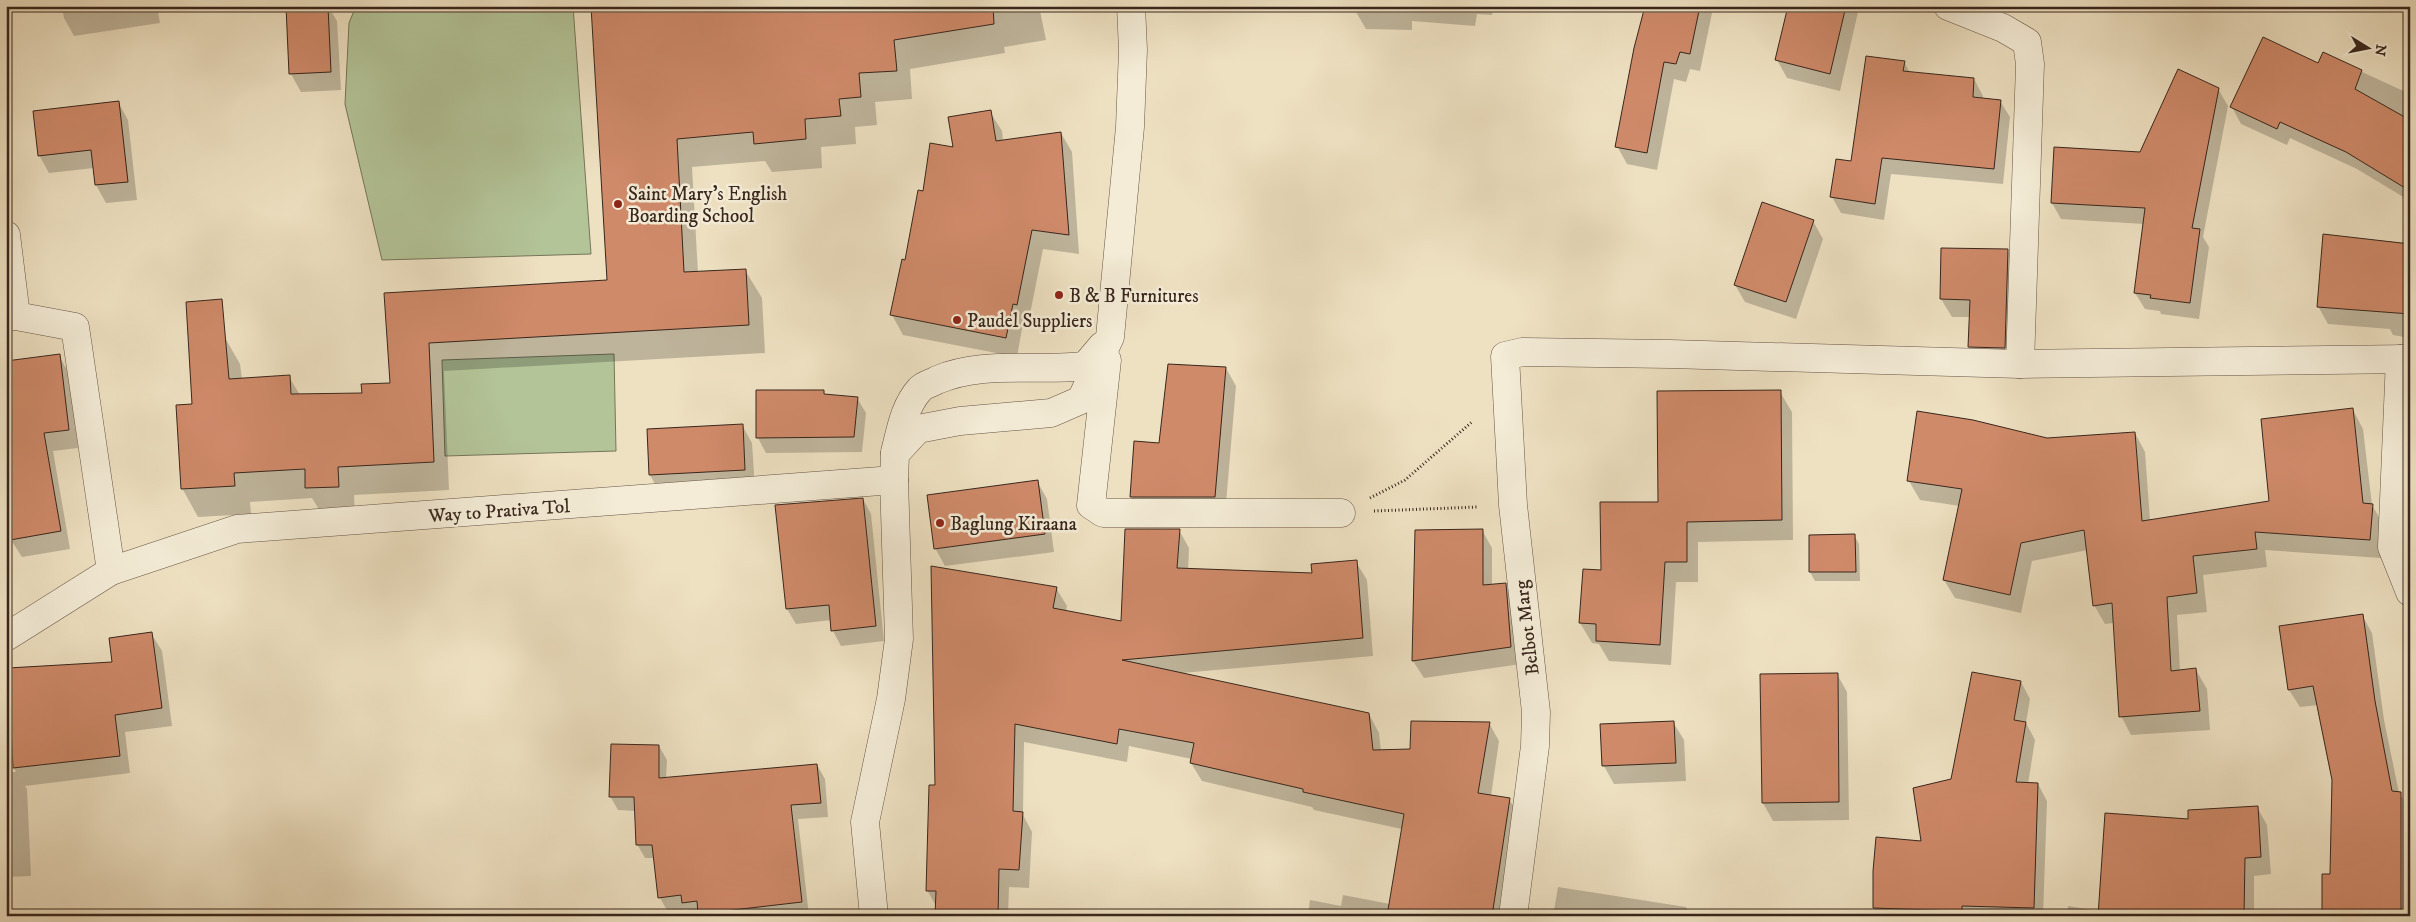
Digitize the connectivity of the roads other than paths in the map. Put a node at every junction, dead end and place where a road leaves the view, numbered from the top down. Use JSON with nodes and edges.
{"nodes":[{"id":1,"x":1132,"y":6,"type":"edge"},
{"id":2,"x":1948,"y":6,"type":"edge"},
{"id":3,"x":6,"y":235,"type":"edge"},
{"id":4,"x":11,"y":316,"type":"edge"},
{"id":5,"x":1110,"y":337,"type":"junction"},
{"id":6,"x":2405,"y":359,"type":"edge"},
{"id":7,"x":2020,"y":364,"type":"junction"},
{"id":8,"x":894,"y":467,"type":"junction"},
{"id":9,"x":1341,"y":513,"type":"road end"},
{"id":10,"x":111,"y":571,"type":"junction"},
{"id":11,"x":2410,"y":592,"type":"edge"},
{"id":12,"x":6,"y":637,"type":"edge"},
{"id":13,"x":874,"y":916,"type":"edge"},
{"id":14,"x":1513,"y":916,"type":"edge"}],
"edges":[{"from":1,"to":5,"type":"street"},
{"from":2,"to":7,"type":"street"},
{"from":3,"to":4,"type":"street"},
{"from":4,"to":10,"type":"street"},
{"from":5,"to":8,"type":"street"},
{"from":5,"to":8,"type":"street"},
{"from":5,"to":9,"type":"street"},
{"from":6,"to":7,"type":"street"},
{"from":6,"to":11,"type":"street"},
{"from":7,"to":14,"type":"street","name":"Belbot Marg"},
{"from":8,"to":10,"type":"street","name":"Way to Prativa Tol"},
{"from":8,"to":13,"type":"street"},
{"from":10,"to":12,"type":"street","name":"Way to Prativa Tol"}]}
